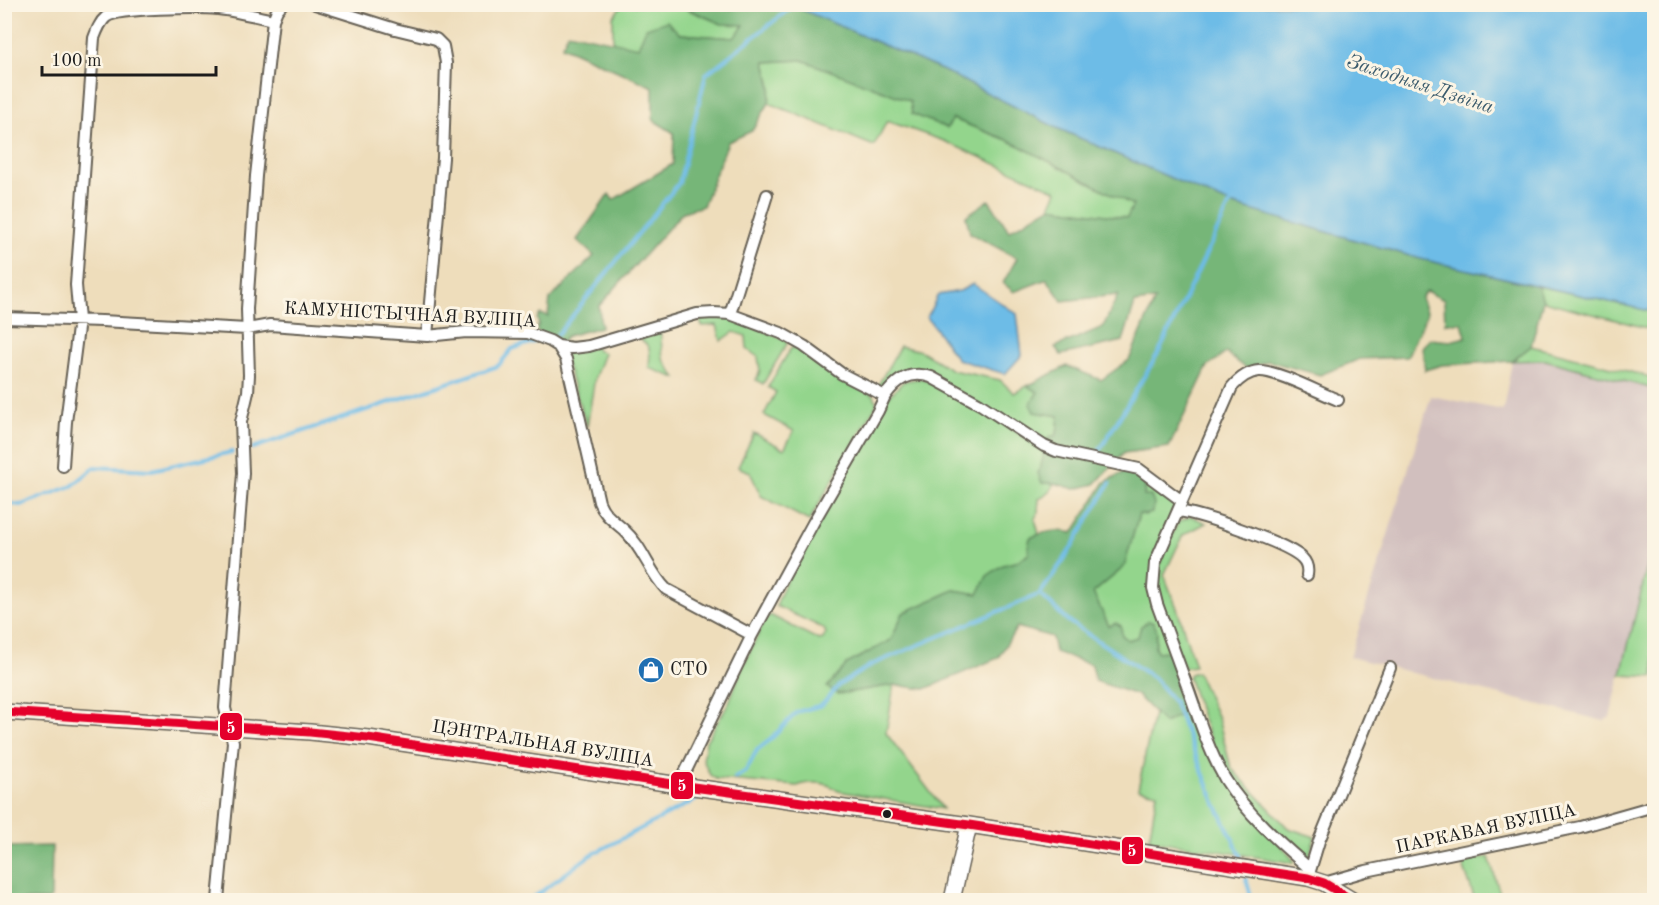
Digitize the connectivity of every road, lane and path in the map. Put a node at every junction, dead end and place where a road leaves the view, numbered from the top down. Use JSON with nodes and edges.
{"nodes":[{"id":1,"x":282,"y":4,"type":"edge"},
{"id":2,"x":315,"y":4,"type":"edge"},
{"id":3,"x":273,"y":20,"type":"junction"},
{"id":4,"x":767,"y":195,"type":"dead end"},
{"id":5,"x":730,"y":314,"type":"junction"},
{"id":6,"x":4,"y":318,"type":"edge"},
{"id":7,"x":79,"y":320,"type":"junction"},
{"id":8,"x":247,"y":329,"type":"junction"},
{"id":9,"x":427,"y":336,"type":"junction"},
{"id":10,"x":558,"y":346,"type":"junction"},
{"id":11,"x":885,"y":396,"type":"junction"},
{"id":12,"x":1338,"y":400,"type":"dead end"},
{"id":13,"x":63,"y":466,"type":"dead end"},
{"id":14,"x":1180,"y":506,"type":"junction"},
{"id":15,"x":1307,"y":575,"type":"dead end"},
{"id":16,"x":752,"y":635,"type":"junction"},
{"id":17,"x":1390,"y":668,"type":"dead end"},
{"id":18,"x":4,"y":712,"type":"edge"},
{"id":19,"x":229,"y":726,"type":"junction"},
{"id":20,"x":679,"y":785,"type":"junction"},
{"id":21,"x":1654,"y":806,"type":"edge"},
{"id":22,"x":969,"y":825,"type":"junction"},
{"id":23,"x":1309,"y":874,"type":"junction"},
{"id":24,"x":1324,"y":884,"type":"junction"},
{"id":25,"x":218,"y":900,"type":"edge"},
{"id":26,"x":952,"y":900,"type":"edge"},
{"id":27,"x":1352,"y":900,"type":"edge"}],
"edges":[{"from":1,"to":3,"type":"street"},
{"from":2,"to":9,"type":"street"},
{"from":3,"to":7,"type":"street"},
{"from":3,"to":8,"type":"street"},
{"from":4,"to":5,"type":"street"},
{"from":5,"to":10,"type":"street"},
{"from":5,"to":11,"type":"street"},
{"from":6,"to":7,"type":"street","name":"КАМУНІСТЫЧНАЯ ВУЛІЦА"},
{"from":7,"to":8,"type":"street","name":"КАМУНІСТЫЧНАЯ ВУЛІЦА"},
{"from":7,"to":13,"type":"street"},
{"from":8,"to":9,"type":"street","name":"КАМУНІСТЫЧНАЯ ВУЛІЦА"},
{"from":8,"to":19,"type":"street"},
{"from":9,"to":10,"type":"street","name":"КАМУНІСТЫЧНАЯ ВУЛІЦА"},
{"from":10,"to":16,"type":"street","name":"КАМУНІСТЫЧНАЯ ВУЛІЦА"},
{"from":11,"to":14,"type":"street"},
{"from":11,"to":16,"type":"street"},
{"from":12,"to":14,"type":"street"},
{"from":14,"to":15,"type":"street"},
{"from":14,"to":23,"type":"street"},
{"from":16,"to":20,"type":"street"},
{"from":17,"to":23,"type":"street"},
{"from":18,"to":19,"type":"main road","name":"ЦЭНТРАЛЬНАЯ ВУЛІЦА"},
{"from":19,"to":20,"type":"main road","name":"ЦЭНТРАЛЬНАЯ ВУЛІЦА"},
{"from":19,"to":25,"type":"street"},
{"from":20,"to":22,"type":"main road","name":"ЦЭНТРАЛЬНАЯ ВУЛІЦА"},
{"from":21,"to":24,"type":"street","name":"ПАРКАВАЯ ВУЛІЦА"},
{"from":22,"to":23,"type":"main road","name":"ЦЭНТРАЛЬНАЯ ВУЛІЦА"},
{"from":22,"to":26,"type":"main road"},
{"from":23,"to":24,"type":"main road","name":"ЦЭНТРАЛЬНАЯ ВУЛІЦА"},
{"from":24,"to":27,"type":"main road","name":"ЦЭНТРАЛЬНАЯ ВУЛІЦА"}]}
